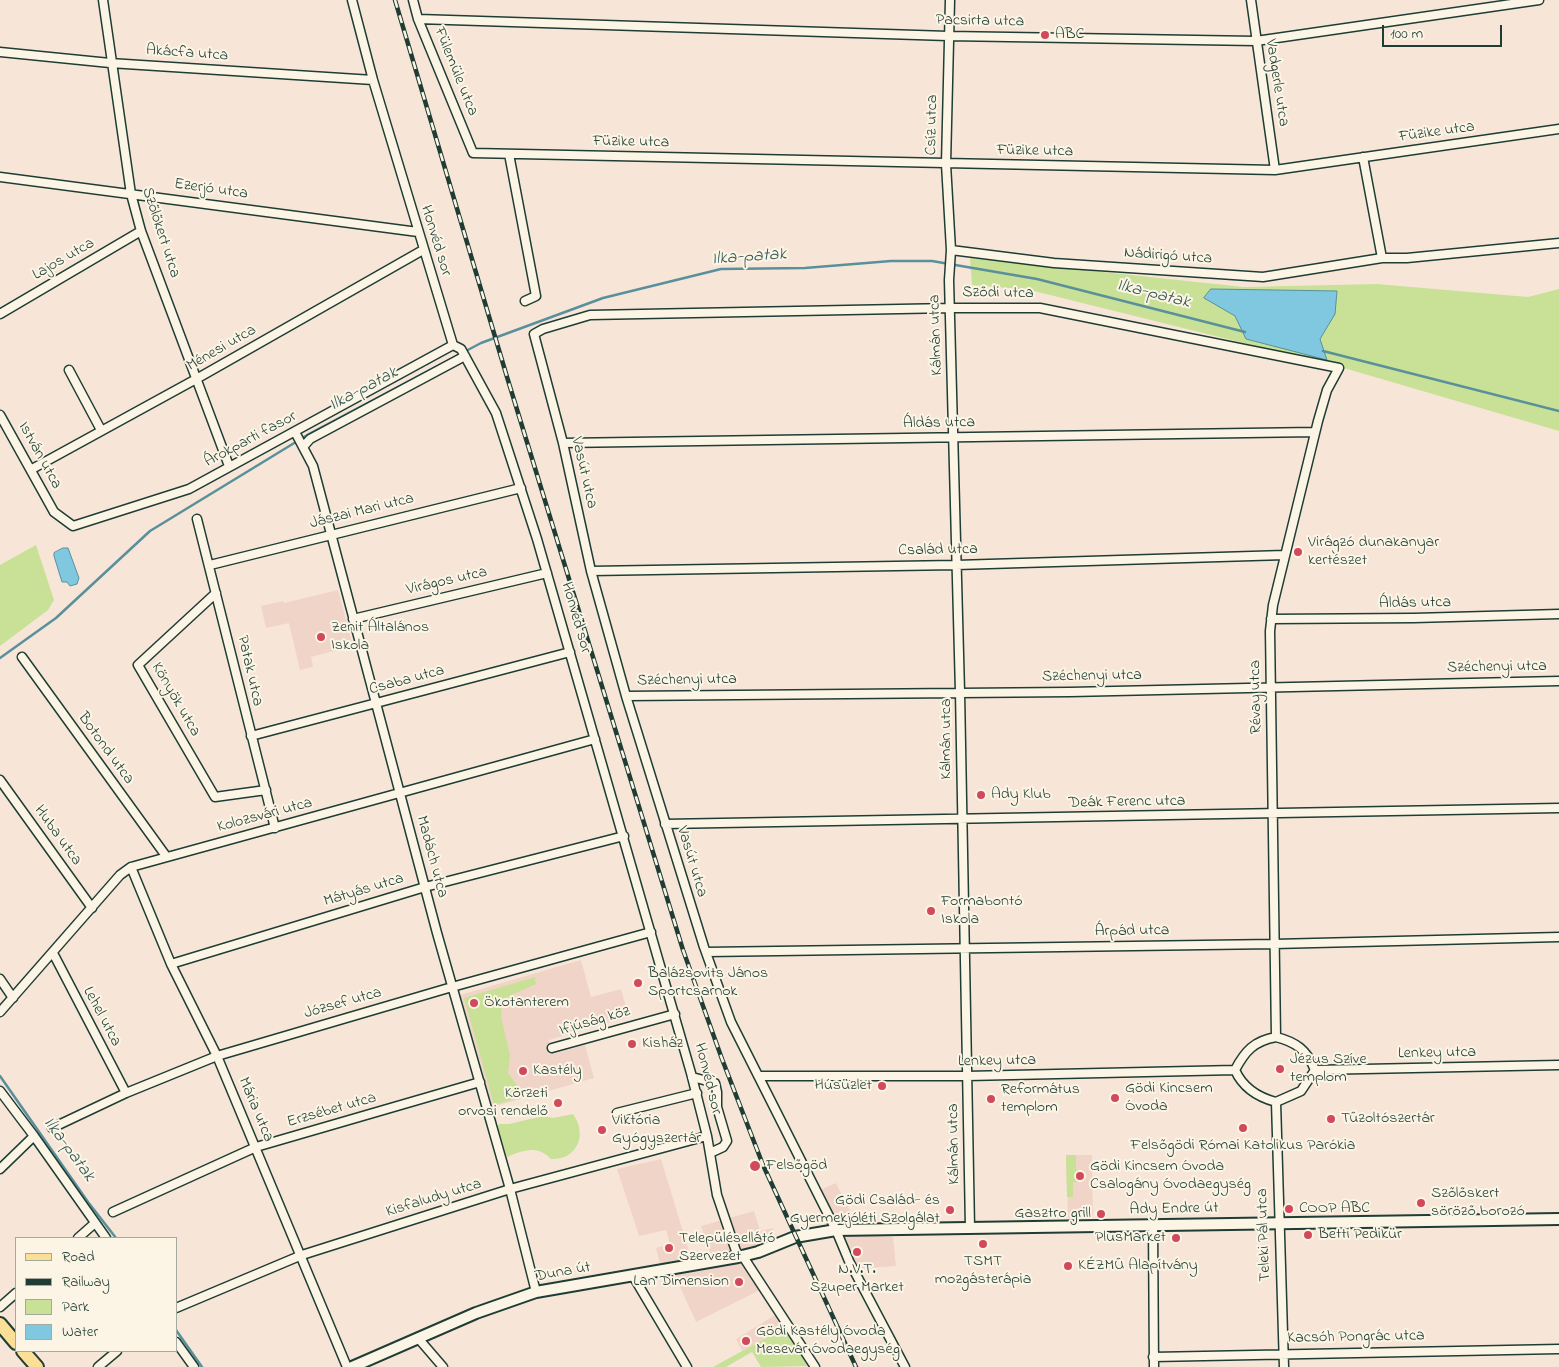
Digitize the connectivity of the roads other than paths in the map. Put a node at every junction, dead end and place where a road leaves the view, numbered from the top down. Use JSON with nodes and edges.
{"nodes":[{"id":1,"x":103,"y":0,"type":"edge"},
{"id":2,"x":352,"y":0,"type":"edge"},
{"id":3,"x":413,"y":0,"type":"edge"},
{"id":4,"x":950,"y":0,"type":"edge"},
{"id":5,"x":1250,"y":0,"type":"edge"},
{"id":6,"x":1539,"y":0,"type":"edge"},
{"id":7,"x":418,"y":18,"type":"junction"},
{"id":8,"x":948,"y":36,"type":"junction"},
{"id":9,"x":1256,"y":42,"type":"junction"},
{"id":10,"x":0,"y":52,"type":"edge"},
{"id":11,"x":110,"y":62,"type":"junction"},
{"id":12,"x":373,"y":80,"type":"junction"},
{"id":13,"x":1559,"y":129,"type":"edge"},
{"id":14,"x":473,"y":153,"type":"joint"},
{"id":15,"x":509,"y":154,"type":"junction"},
{"id":16,"x":1363,"y":157,"type":"junction"},
{"id":17,"x":946,"y":164,"type":"junction"},
{"id":18,"x":1276,"y":170,"type":"junction"},
{"id":19,"x":0,"y":177,"type":"edge"},
{"id":20,"x":131,"y":194,"type":"junction"},
{"id":21,"x":141,"y":231,"type":"junction"},
{"id":22,"x":418,"y":232,"type":"junction"},
{"id":23,"x":1559,"y":243,"type":"edge"},
{"id":24,"x":424,"y":250,"type":"junction"},
{"id":25,"x":951,"y":250,"type":"junction"},
{"id":26,"x":1382,"y":258,"type":"junction"},
{"id":27,"x":525,"y":301,"type":"dead end"},
{"id":28,"x":950,"y":308,"type":"junction"},
{"id":29,"x":0,"y":314,"type":"edge"},
{"id":30,"x":534,"y":334,"type":"joint"},
{"id":31,"x":461,"y":351,"type":"junction"},
{"id":32,"x":1339,"y":368,"type":"joint"},
{"id":33,"x":69,"y":370,"type":"dead end"},
{"id":34,"x":198,"y":378,"type":"junction"},
{"id":35,"x":0,"y":415,"type":"edge"},
{"id":36,"x":100,"y":430,"type":"junction"},
{"id":37,"x":1315,"y":432,"type":"junction"},
{"id":38,"x":296,"y":434,"type":"junction"},
{"id":39,"x":954,"y":438,"type":"junction"},
{"id":40,"x":563,"y":443,"type":"junction"},
{"id":41,"x":302,"y":445,"type":"junction"},
{"id":42,"x":229,"y":466,"type":"junction"},
{"id":43,"x":32,"y":469,"type":"junction"},
{"id":44,"x":521,"y":488,"type":"junction"},
{"id":45,"x":54,"y":512,"type":"joint"},
{"id":46,"x":197,"y":519,"type":"dead end"},
{"id":47,"x":331,"y":534,"type":"junction"},
{"id":48,"x":1285,"y":555,"type":"junction"},
{"id":49,"x":210,"y":565,"type":"junction"},
{"id":50,"x":956,"y":565,"type":"junction"},
{"id":51,"x":591,"y":571,"type":"junction"},
{"id":52,"x":547,"y":573,"type":"junction"},
{"id":53,"x":216,"y":593,"type":"junction"},
{"id":54,"x":1559,"y":614,"type":"edge"},
{"id":55,"x":353,"y":619,"type":"junction"},
{"id":56,"x":1271,"y":619,"type":"junction"},
{"id":57,"x":570,"y":652,"type":"junction"},
{"id":58,"x":22,"y":657,"type":"dead end"},
{"id":59,"x":1559,"y":681,"type":"edge"},
{"id":60,"x":1271,"y":687,"type":"junction"},
{"id":61,"x":960,"y":692,"type":"junction"},
{"id":62,"x":626,"y":696,"type":"junction"},
{"id":63,"x":375,"y":704,"type":"junction"},
{"id":64,"x":251,"y":736,"type":"junction"},
{"id":65,"x":595,"y":739,"type":"junction"},
{"id":66,"x":0,"y":780,"type":"edge"},
{"id":67,"x":266,"y":790,"type":"junction"},
{"id":68,"x":400,"y":794,"type":"junction"},
{"id":69,"x":1559,"y":808,"type":"edge"},
{"id":70,"x":1273,"y":815,"type":"junction"},
{"id":71,"x":961,"y":818,"type":"junction"},
{"id":72,"x":665,"y":824,"type":"junction"},
{"id":73,"x":274,"y":828,"type":"junction"},
{"id":74,"x":624,"y":836,"type":"junction"},
{"id":75,"x":166,"y":856,"type":"junction"},
{"id":76,"x":131,"y":867,"type":"junction"},
{"id":77,"x":425,"y":887,"type":"junction"},
{"id":78,"x":92,"y":908,"type":"junction"},
{"id":79,"x":651,"y":932,"type":"junction"},
{"id":80,"x":1559,"y":937,"type":"edge"},
{"id":81,"x":1274,"y":944,"type":"junction"},
{"id":82,"x":964,"y":948,"type":"junction"},
{"id":83,"x":706,"y":952,"type":"junction"},
{"id":84,"x":53,"y":953,"type":"junction"},
{"id":85,"x":172,"y":964,"type":"junction"},
{"id":86,"x":0,"y":979,"type":"edge"},
{"id":87,"x":452,"y":987,"type":"junction"},
{"id":88,"x":13,"y":998,"type":"junction"},
{"id":89,"x":0,"y":1012,"type":"edge"},
{"id":90,"x":675,"y":1014,"type":"junction"},
{"id":91,"x":1276,"y":1037,"type":"junction"},
{"id":92,"x":552,"y":1048,"type":"dead end"},
{"id":93,"x":216,"y":1056,"type":"junction"},
{"id":94,"x":1559,"y":1065,"type":"edge"},
{"id":95,"x":1234,"y":1070,"type":"junction"},
{"id":96,"x":1315,"y":1070,"type":"junction"},
{"id":97,"x":759,"y":1076,"type":"junction"},
{"id":98,"x":967,"y":1076,"type":"junction"},
{"id":99,"x":692,"y":1077,"type":"junction"},
{"id":100,"x":480,"y":1082,"type":"junction"},
{"id":101,"x":0,"y":1091,"type":"edge"},
{"id":102,"x":126,"y":1093,"type":"junction"},
{"id":103,"x":697,"y":1093,"type":"junction"},
{"id":104,"x":1276,"y":1102,"type":"junction"},
{"id":105,"x":617,"y":1113,"type":"dead end"},
{"id":106,"x":52,"y":1128,"type":"dead end"},
{"id":107,"x":34,"y":1136,"type":"junction"},
{"id":108,"x":707,"y":1136,"type":"junction"},
{"id":109,"x":256,"y":1147,"type":"junction"},
{"id":110,"x":710,"y":1153,"type":"junction"},
{"id":111,"x":0,"y":1169,"type":"edge"},
{"id":112,"x":510,"y":1189,"type":"junction"},
{"id":113,"x":113,"y":1212,"type":"dead end"},
{"id":114,"x":1559,"y":1218,"type":"edge"},
{"id":115,"x":95,"y":1223,"type":"junction"},
{"id":116,"x":1278,"y":1223,"type":"junction"},
{"id":117,"x":1153,"y":1225,"type":"junction"},
{"id":118,"x":970,"y":1228,"type":"junction"},
{"id":119,"x":836,"y":1230,"type":"junction"},
{"id":120,"x":79,"y":1237,"type":"edge"},
{"id":121,"x":105,"y":1237,"type":"edge"},
{"id":122,"x":790,"y":1239,"type":"joint"},
{"id":123,"x":302,"y":1254,"type":"junction"},
{"id":124,"x":740,"y":1256,"type":"junction"},
{"id":125,"x":633,"y":1276,"type":"junction"},
{"id":126,"x":536,"y":1292,"type":"junction"},
{"id":127,"x":15,"y":1293,"type":"edge"},
{"id":128,"x":0,"y":1307,"type":"edge"},
{"id":129,"x":178,"y":1307,"type":"edge"},
{"id":130,"x":0,"y":1324,"type":"edge"},
{"id":131,"x":418,"y":1338,"type":"junction"},
{"id":132,"x":15,"y":1342,"type":"edge"},
{"id":133,"x":178,"y":1345,"type":"edge"},
{"id":134,"x":1559,"y":1349,"type":"edge"},
{"id":135,"x":24,"y":1352,"type":"edge"},
{"id":136,"x":116,"y":1352,"type":"edge"},
{"id":137,"x":1284,"y":1353,"type":"junction"},
{"id":138,"x":1153,"y":1357,"type":"junction"},
{"id":139,"x":683,"y":1365,"type":"edge"},
{"id":140,"x":37,"y":1367,"type":"edge"},
{"id":141,"x":98,"y":1367,"type":"edge"},
{"id":142,"x":194,"y":1367,"type":"edge"},
{"id":143,"x":348,"y":1367,"type":"edge"},
{"id":144,"x":352,"y":1367,"type":"edge"},
{"id":145,"x":443,"y":1367,"type":"edge"},
{"id":146,"x":815,"y":1367,"type":"edge"},
{"id":147,"x":905,"y":1367,"type":"edge"},
{"id":148,"x":1154,"y":1367,"type":"edge"},
{"id":149,"x":1284,"y":1367,"type":"edge"}],
"edges":[{"from":1,"to":11,"type":"street","name":"Szőlőkert utca"},
{"from":2,"to":12,"type":"street","name":"Honvéd sor"},
{"from":3,"to":7,"type":"street","name":"Fülemüle utca"},
{"from":4,"to":8,"type":"street","name":"Csíz utca"},
{"from":5,"to":9,"type":"street","name":"Vadgerle utca"},
{"from":6,"to":9,"type":"street","name":"Pacsirta utca"},
{"from":7,"to":8,"type":"street","name":"Pacsirta utca"},
{"from":7,"to":14,"type":"street","name":"Fülemüle utca"},
{"from":8,"to":9,"type":"street","name":"Pacsirta utca"},
{"from":8,"to":17,"type":"street","name":"Csíz utca"},
{"from":9,"to":18,"type":"street","name":"Vadgerle utca"},
{"from":10,"to":11,"type":"street","name":"Akácfa utca"},
{"from":11,"to":12,"type":"street","name":"Akácfa utca"},
{"from":11,"to":20,"type":"street","name":"Szőlőkert utca"},
{"from":12,"to":22,"type":"street","name":"Honvéd sor"},
{"from":13,"to":16,"type":"street","name":"Füzike utca"},
{"from":14,"to":15,"type":"street","name":"Füzike utca"},
{"from":15,"to":17,"type":"street","name":"Füzike utca"},
{"from":15,"to":27,"type":"street"},
{"from":16,"to":18,"type":"street","name":"Füzike utca"},
{"from":16,"to":26,"type":"street"},
{"from":17,"to":18,"type":"street","name":"Füzike utca"},
{"from":17,"to":25,"type":"street","name":"Csíz utca"},
{"from":19,"to":20,"type":"street","name":"Ezerjó utca"},
{"from":20,"to":21,"type":"street","name":"Szőlőkert utca"},
{"from":20,"to":22,"type":"street","name":"Ezerjó utca"},
{"from":21,"to":29,"type":"street","name":"Lajos utca"},
{"from":21,"to":34,"type":"street","name":"Szőlőkert utca"},
{"from":22,"to":24,"type":"street","name":"Honvéd sor"},
{"from":23,"to":26,"type":"street","name":"Nádirigó utca"},
{"from":24,"to":31,"type":"street","name":"Honvéd sor"},
{"from":24,"to":34,"type":"street","name":"Ménesi utca"},
{"from":25,"to":26,"type":"street","name":"Nádirigó utca"},
{"from":25,"to":28,"type":"street","name":"Kálmán utca"},
{"from":28,"to":30,"type":"street","name":"Sződi utca"},
{"from":28,"to":32,"type":"street","name":"Sződi utca"},
{"from":28,"to":39,"type":"street","name":"Kálmán utca"},
{"from":30,"to":40,"type":"street","name":"Vasút utca"},
{"from":31,"to":38,"type":"street","name":"Árokparti fasor"},
{"from":31,"to":41,"type":"street","name":"Árokparti fasor"},
{"from":31,"to":44,"type":"street","name":"Honvéd sor"},
{"from":32,"to":37,"type":"street","name":"Révay utca"},
{"from":33,"to":36,"type":"street"},
{"from":34,"to":36,"type":"street","name":"Ménesi utca"},
{"from":34,"to":42,"type":"street","name":"Szőlőkert utca"},
{"from":35,"to":43,"type":"street","name":"István utca"},
{"from":36,"to":43,"type":"street","name":"Ménesi utca"},
{"from":37,"to":39,"type":"street","name":"Áldás utca"},
{"from":37,"to":48,"type":"street","name":"Révay utca"},
{"from":38,"to":41,"type":"street","name":"Madách utca"},
{"from":38,"to":42,"type":"street","name":"Árokparti fasor"},
{"from":39,"to":40,"type":"street","name":"Áldás utca"},
{"from":39,"to":50,"type":"street","name":"Kálmán utca"},
{"from":40,"to":51,"type":"street","name":"Vasút utca"},
{"from":41,"to":47,"type":"street","name":"Madách utca"},
{"from":42,"to":45,"type":"street","name":"Árokparti fasor"},
{"from":43,"to":45,"type":"street","name":"István utca"},
{"from":44,"to":47,"type":"street","name":"Jászai Mari utca"},
{"from":44,"to":52,"type":"street","name":"Honvéd sor"},
{"from":46,"to":49,"type":"street","name":"Patak utca"},
{"from":47,"to":49,"type":"street","name":"Jászai Mari utca"},
{"from":47,"to":55,"type":"street","name":"Madách utca"},
{"from":48,"to":50,"type":"street","name":"Család utca"},
{"from":48,"to":56,"type":"street","name":"Révay utca"},
{"from":49,"to":53,"type":"street","name":"Patak utca"},
{"from":50,"to":51,"type":"street","name":"Család utca"},
{"from":50,"to":61,"type":"street","name":"Kálmán utca"},
{"from":51,"to":62,"type":"street","name":"Vasút utca"},
{"from":52,"to":55,"type":"street","name":"Virágos utca"},
{"from":52,"to":57,"type":"street","name":"Honvéd sor"},
{"from":53,"to":64,"type":"street","name":"Patak utca"},
{"from":53,"to":67,"type":"street","name":"Könyök utca"},
{"from":54,"to":56,"type":"street","name":"Áldás utca"},
{"from":55,"to":63,"type":"street","name":"Madách utca"},
{"from":56,"to":60,"type":"street","name":"Révay utca"},
{"from":57,"to":63,"type":"street","name":"Csaba utca"},
{"from":57,"to":65,"type":"street","name":"Honvéd sor"},
{"from":58,"to":75,"type":"street","name":"Botond utca"},
{"from":59,"to":60,"type":"street","name":"Széchenyi utca"},
{"from":60,"to":61,"type":"street","name":"Széchenyi utca"},
{"from":60,"to":70,"type":"street","name":"Révay utca"},
{"from":61,"to":62,"type":"street","name":"Széchenyi utca"},
{"from":61,"to":71,"type":"street","name":"Kálmán utca"},
{"from":62,"to":72,"type":"street","name":"Vasút utca"},
{"from":63,"to":64,"type":"street","name":"Csaba utca"},
{"from":63,"to":68,"type":"street","name":"Madách utca"},
{"from":64,"to":67,"type":"street","name":"Patak utca"},
{"from":65,"to":68,"type":"street","name":"Kolozsvári utca"},
{"from":65,"to":74,"type":"street","name":"Honvéd sor"},
{"from":66,"to":78,"type":"street","name":"Huba utca"},
{"from":67,"to":73,"type":"street","name":"Patak utca"},
{"from":68,"to":73,"type":"street","name":"Kolozsvári utca"},
{"from":68,"to":77,"type":"street","name":"Madách utca"},
{"from":69,"to":70,"type":"street","name":"Deák Ferenc utca"},
{"from":70,"to":71,"type":"street","name":"Deák Ferenc utca"},
{"from":70,"to":81,"type":"street","name":"Révay utca"},
{"from":71,"to":72,"type":"street","name":"Deák Ferenc utca"},
{"from":71,"to":82,"type":"street","name":"Kálmán utca"},
{"from":72,"to":83,"type":"street","name":"Vasút utca"},
{"from":73,"to":75,"type":"street","name":"Kolozsvári utca"},
{"from":74,"to":77,"type":"street","name":"Mátyás utca"},
{"from":74,"to":79,"type":"street","name":"Honvéd sor"},
{"from":75,"to":76,"type":"street","name":"Kolozsvári utca"},
{"from":76,"to":78,"type":"street","name":"Kolozsvári utca"},
{"from":76,"to":85,"type":"street","name":"Mária utca"},
{"from":77,"to":85,"type":"street","name":"Mátyás utca"},
{"from":77,"to":87,"type":"street","name":"Madách utca"},
{"from":78,"to":84,"type":"street","name":"Kolozsvári utca"},
{"from":79,"to":87,"type":"street","name":"József utca"},
{"from":79,"to":90,"type":"street","name":"Honvéd sor"},
{"from":80,"to":81,"type":"street","name":"Árpád utca"},
{"from":81,"to":82,"type":"street","name":"Árpád utca"},
{"from":81,"to":91,"type":"street","name":"Révay utca"},
{"from":82,"to":83,"type":"street","name":"Árpád utca"},
{"from":82,"to":98,"type":"street","name":"Kálmán utca"},
{"from":83,"to":97,"type":"street","name":"Vasút utca"},
{"from":84,"to":88,"type":"street","name":"Kolozsvári utca"},
{"from":84,"to":102,"type":"street","name":"Lehel utca"},
{"from":85,"to":93,"type":"street","name":"Mária utca"},
{"from":86,"to":88,"type":"street"},
{"from":87,"to":93,"type":"street","name":"József utca"},
{"from":87,"to":100,"type":"street","name":"Madách utca"},
{"from":88,"to":89,"type":"street","name":"Kolozsvári utca"},
{"from":90,"to":92,"type":"street","name":"Ifjúság köz"},
{"from":90,"to":99,"type":"street","name":"Honvéd sor"},
{"from":91,"to":95,"type":"street"},
{"from":91,"to":96,"type":"street"},
{"from":93,"to":102,"type":"street","name":"József utca"},
{"from":93,"to":109,"type":"street","name":"Mária utca"},
{"from":94,"to":96,"type":"street","name":"Lenkey utca"},
{"from":95,"to":98,"type":"street","name":"Lenkey utca"},
{"from":95,"to":104,"type":"street"},
{"from":96,"to":104,"type":"street"},
{"from":97,"to":98,"type":"street","name":"Lenkey utca"},
{"from":97,"to":119,"type":"street","name":"Vasút utca"},
{"from":98,"to":118,"type":"street","name":"Kálmán utca"},
{"from":99,"to":103,"type":"street","name":"Honvéd sor"},
{"from":99,"to":110,"type":"street"},
{"from":100,"to":109,"type":"street","name":"Erzsébet utca"},
{"from":100,"to":112,"type":"street","name":"Madách utca"},
{"from":101,"to":107,"type":"street"},
{"from":102,"to":106,"type":"street","name":"József utca"},
{"from":103,"to":105,"type":"street"},
{"from":103,"to":108,"type":"street","name":"Honvéd sor"},
{"from":104,"to":116,"type":"street","name":"Teleki Pál utca"},
{"from":107,"to":111,"type":"street"},
{"from":107,"to":115,"type":"street"},
{"from":108,"to":110,"type":"street","name":"Honvéd sor"},
{"from":108,"to":112,"type":"street","name":"Kisfaludy utca"},
{"from":109,"to":113,"type":"street","name":"Erzsébet utca"},
{"from":109,"to":123,"type":"street","name":"Mária utca"},
{"from":110,"to":124,"type":"street","name":"Honvéd sor"},
{"from":112,"to":123,"type":"street","name":"Kisfaludy utca"},
{"from":112,"to":126,"type":"street","name":"Madách utca"},
{"from":114,"to":116,"type":"street","name":"Ady Endre út"},
{"from":115,"to":120,"type":"street"},
{"from":115,"to":121,"type":"street"},
{"from":116,"to":117,"type":"street","name":"Ady Endre út"},
{"from":116,"to":137,"type":"street","name":"Teleki Pál utca"},
{"from":117,"to":118,"type":"street","name":"Ady Endre út"},
{"from":117,"to":138,"type":"street"},
{"from":118,"to":119,"type":"street","name":"Ady Endre út"},
{"from":119,"to":122,"type":"street","name":"Ady Endre út"},
{"from":119,"to":147,"type":"street","name":"Vasút utca"},
{"from":122,"to":124,"type":"street","name":"Duna út"},
{"from":123,"to":129,"type":"street","name":"Kisfaludy utca"},
{"from":123,"to":143,"type":"street","name":"Mária utca"},
{"from":124,"to":125,"type":"street","name":"Duna út"},
{"from":124,"to":146,"type":"street","name":"Honvéd sor"},
{"from":125,"to":126,"type":"street","name":"Duna út"},
{"from":125,"to":139,"type":"street"},
{"from":126,"to":131,"type":"street","name":"Duna út"},
{"from":127,"to":128,"type":"street"},
{"from":130,"to":132,"type":"main road"},
{"from":131,"to":144,"type":"street","name":"Duna út"},
{"from":131,"to":145,"type":"street"},
{"from":133,"to":142,"type":"street"},
{"from":134,"to":137,"type":"street","name":"Kacsóh Pongrác utca"},
{"from":135,"to":140,"type":"main road"},
{"from":136,"to":141,"type":"street"},
{"from":137,"to":138,"type":"street","name":"Kacsóh Pongrác utca"},
{"from":137,"to":149,"type":"street","name":"Teleki Pál utca"},
{"from":138,"to":148,"type":"street"}]}
